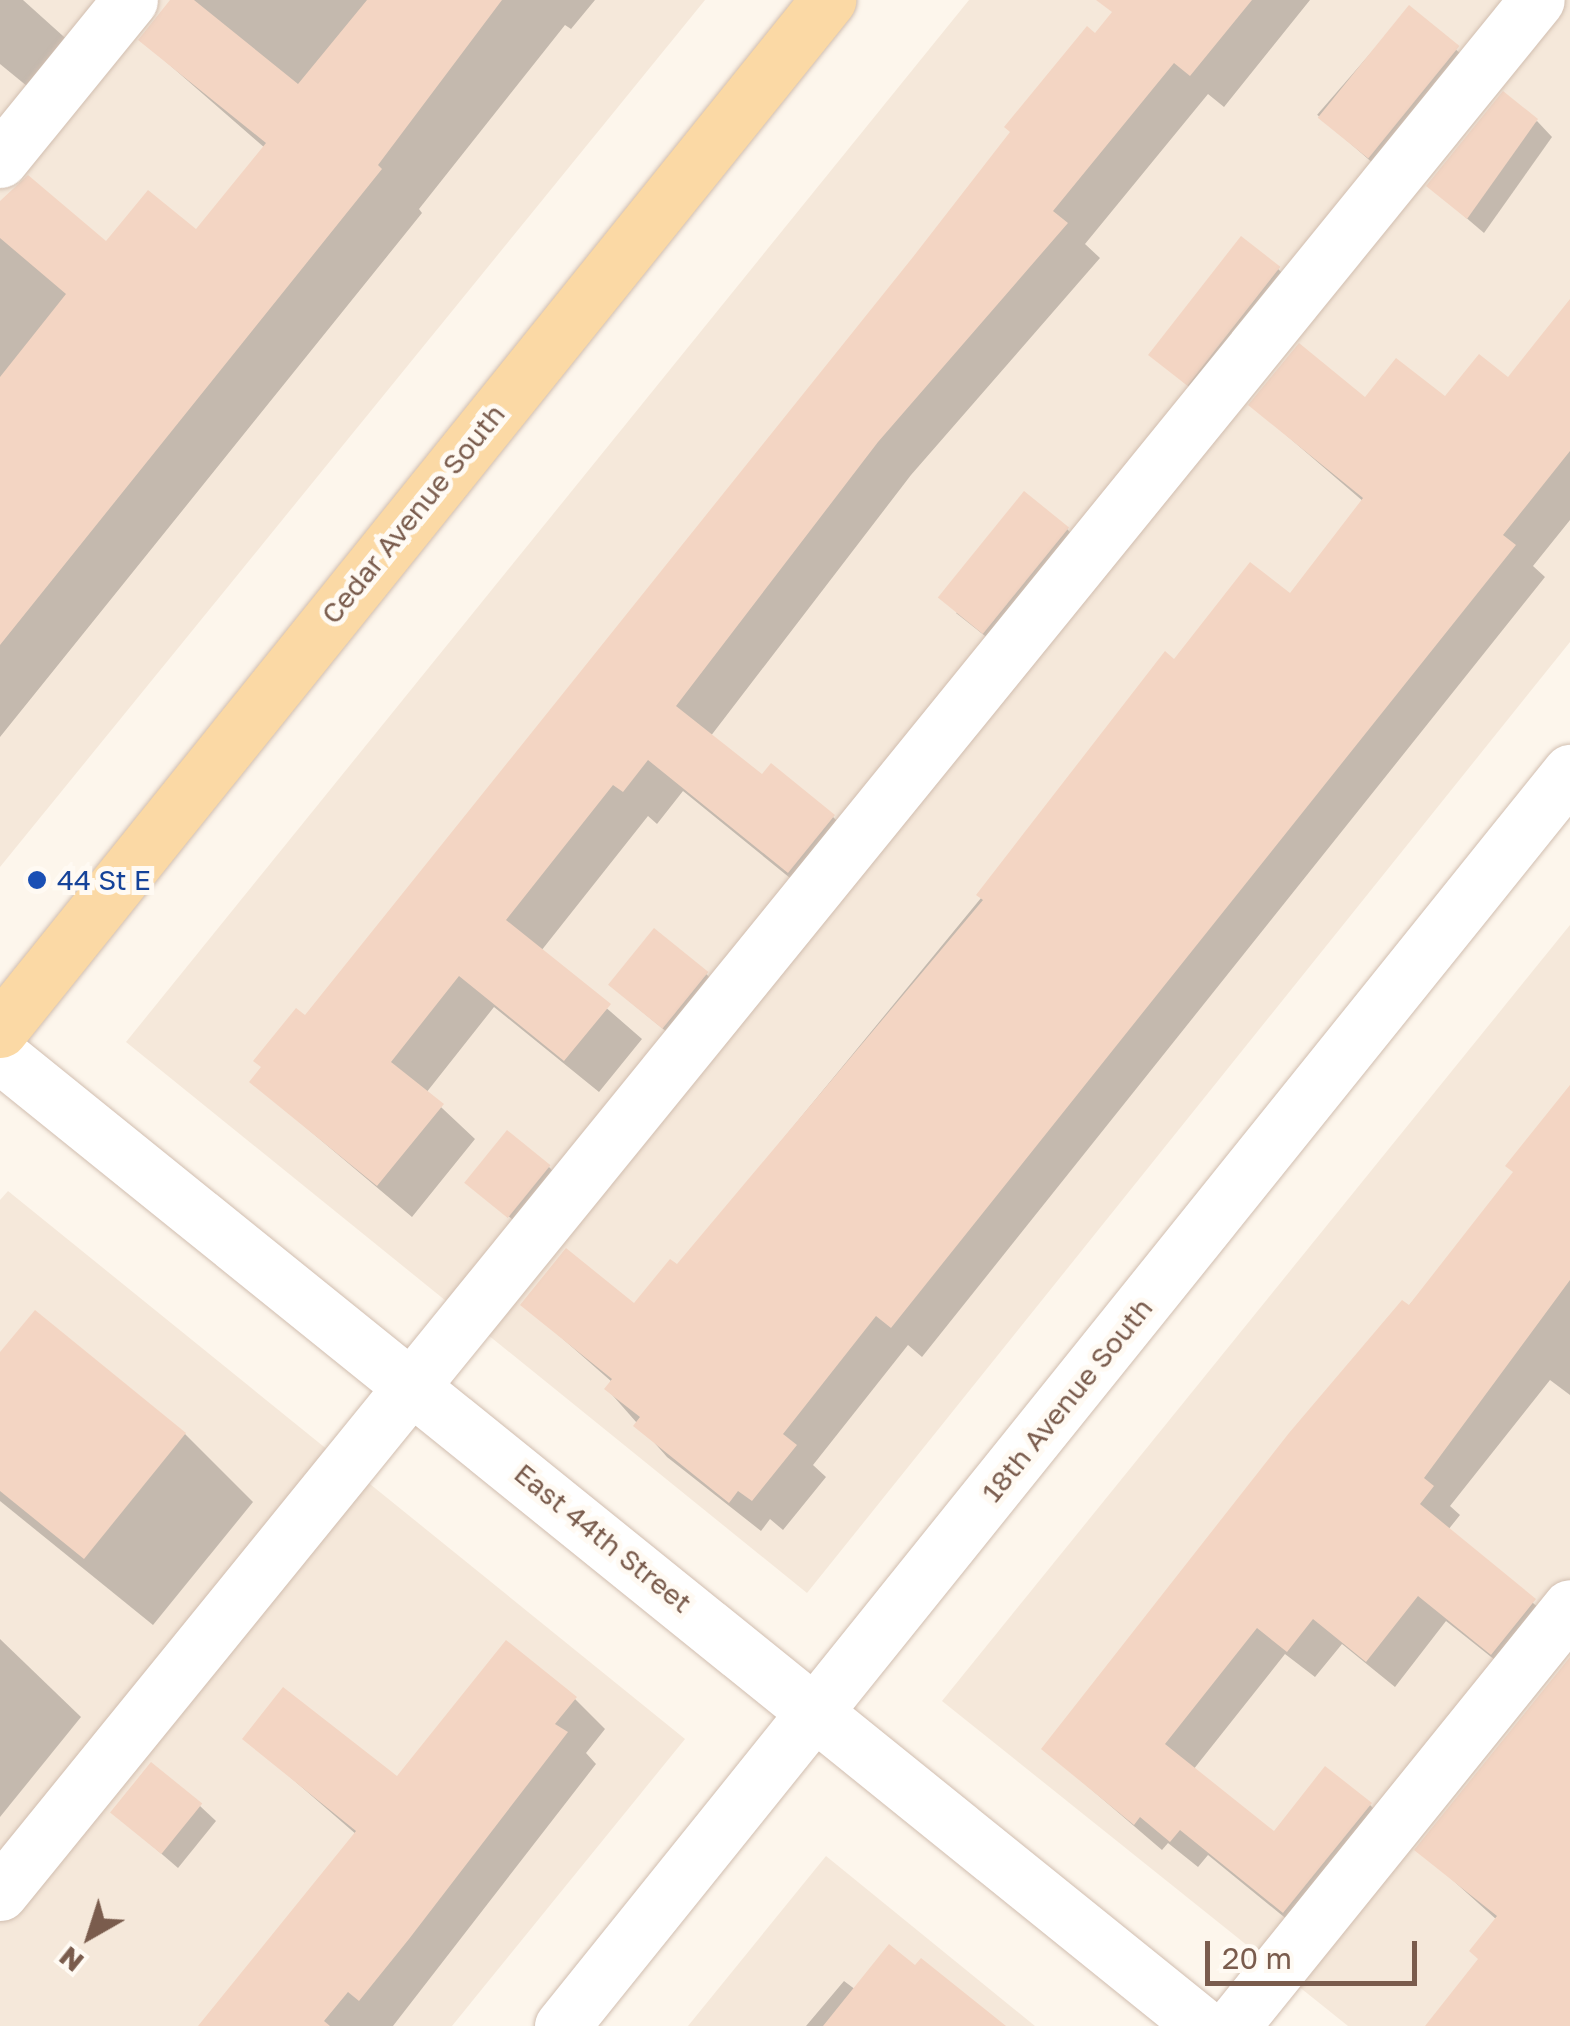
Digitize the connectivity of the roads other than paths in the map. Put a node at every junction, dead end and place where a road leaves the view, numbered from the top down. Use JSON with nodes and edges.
{"nodes":[{"id":1,"x":130,"y":0,"type":"edge"},
{"id":2,"x":828,"y":0,"type":"edge"},
{"id":3,"x":1537,"y":0,"type":"edge"},
{"id":4,"x":0,"y":160,"type":"edge"},
{"id":5,"x":1570,"y":772,"type":"edge"},
{"id":6,"x":0,"y":1030,"type":"edge"},
{"id":7,"x":0,"y":1055,"type":"edge"},
{"id":8,"x":411,"y":1383,"type":"junction"},
{"id":9,"x":1570,"y":1607,"type":"edge"},
{"id":10,"x":817,"y":1711,"type":"junction"},
{"id":11,"x":0,"y":1893,"type":"edge"},
{"id":12,"x":562,"y":2026,"type":"edge"},
{"id":13,"x":1203,"y":2026,"type":"edge"},
{"id":14,"x":1232,"y":2026,"type":"edge"}],
"edges":[{"from":1,"to":4,"type":"street"},
{"from":2,"to":6,"type":"main road","name":"Cedar Avenue South"},
{"from":3,"to":8,"type":"street"},
{"from":5,"to":10,"type":"street","name":"18th Avenue South"},
{"from":7,"to":8,"type":"street","name":"East 44th Street"},
{"from":8,"to":10,"type":"street","name":"East 44th Street"},
{"from":8,"to":11,"type":"street"},
{"from":9,"to":14,"type":"street"},
{"from":10,"to":12,"type":"street","name":"18th Avenue South"},
{"from":10,"to":13,"type":"street","name":"East 44th Street"}]}
